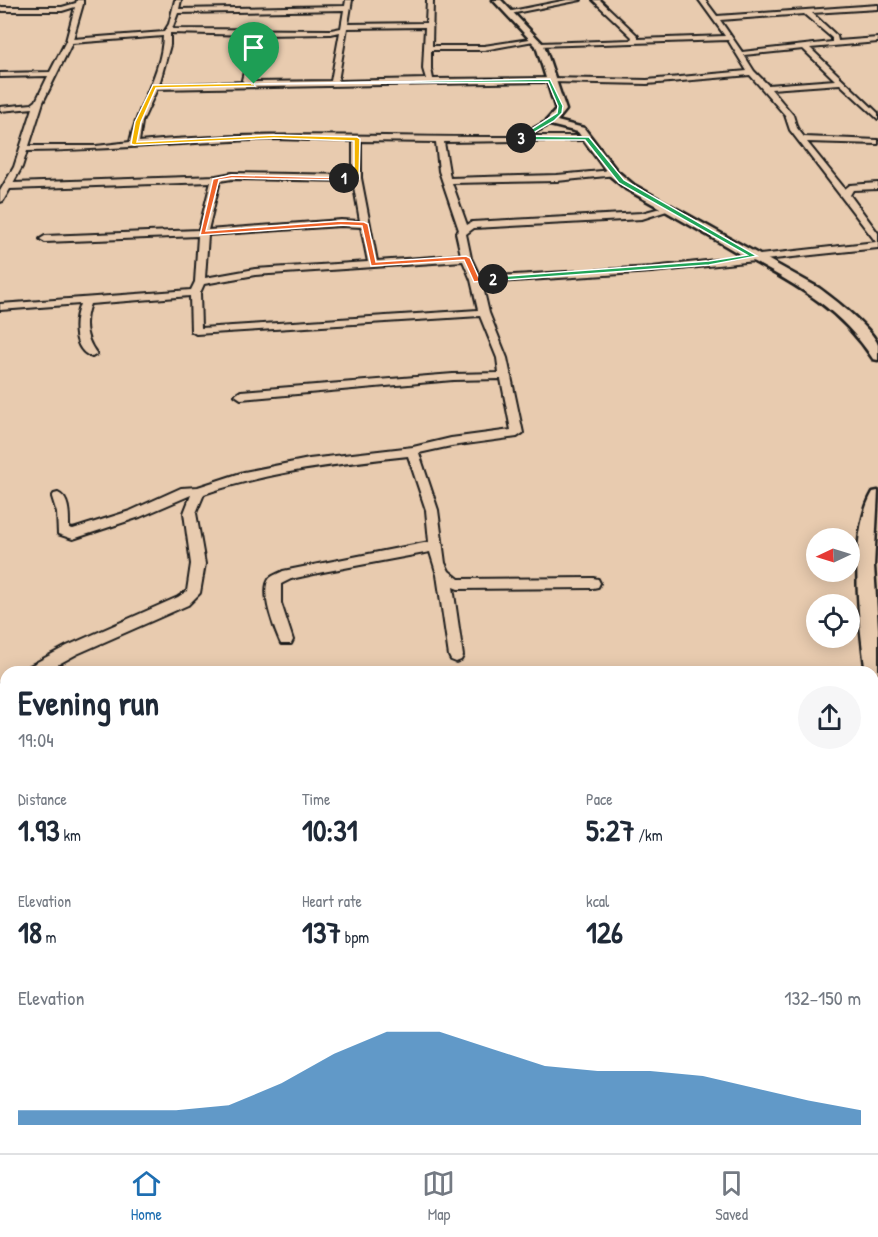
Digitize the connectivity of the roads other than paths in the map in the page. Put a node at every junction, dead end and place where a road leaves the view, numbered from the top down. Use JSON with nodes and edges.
{"nodes":[{"id":1,"x":178,"y":0,"type":"edge"},
{"id":2,"x":430,"y":0,"type":"edge"},
{"id":3,"x":497,"y":0,"type":"edge"},
{"id":4,"x":578,"y":0,"type":"edge"},
{"id":5,"x":596,"y":0,"type":"edge"},
{"id":6,"x":702,"y":0,"type":"edge"},
{"id":7,"x":282,"y":1,"type":"edge"},
{"id":8,"x":348,"y":4,"type":"edge"},
{"id":9,"x":859,"y":4,"type":"edge"},
{"id":10,"x":79,"y":5,"type":"edge"},
{"id":11,"x":766,"y":6,"type":"dead end"},
{"id":12,"x":875,"y":7,"type":"edge"},
{"id":13,"x":0,"y":9,"type":"edge"},
{"id":14,"x":176,"y":10,"type":"junction"},
{"id":15,"x":275,"y":10,"type":"junction"},
{"id":16,"x":806,"y":11,"type":"junction"},
{"id":17,"x":510,"y":12,"type":"junction"},
{"id":18,"x":781,"y":13,"type":"junction"},
{"id":19,"x":716,"y":18,"type":"junction"},
{"id":20,"x":273,"y":20,"type":"dead end"},
{"id":21,"x":429,"y":25,"type":"junction"},
{"id":22,"x":343,"y":30,"type":"junction"},
{"id":23,"x":168,"y":32,"type":"junction"},
{"id":24,"x":257,"y":33,"type":"junction"},
{"id":25,"x":70,"y":37,"type":"junction"},
{"id":26,"x":730,"y":38,"type":"junction"},
{"id":27,"x":634,"y":40,"type":"junction"},
{"id":28,"x":836,"y":41,"type":"junction"},
{"id":29,"x":538,"y":42,"type":"junction"},
{"id":30,"x":878,"y":42,"type":"edge"},
{"id":31,"x":805,"y":47,"type":"junction"},
{"id":32,"x":429,"y":48,"type":"junction"},
{"id":33,"x":741,"y":54,"type":"junction"},
{"id":34,"x":54,"y":71,"type":"junction"},
{"id":35,"x":751,"y":72,"type":"junction"},
{"id":36,"x":0,"y":75,"type":"edge"},
{"id":37,"x":550,"y":80,"type":"junction"},
{"id":38,"x":842,"y":82,"type":"junction"},
{"id":39,"x":334,"y":83,"type":"junction"},
{"id":40,"x":430,"y":83,"type":"junction"},
{"id":41,"x":254,"y":84,"type":"junction"},
{"id":42,"x":154,"y":87,"type":"junction"},
{"id":43,"x":766,"y":87,"type":"junction"},
{"id":44,"x":39,"y":102,"type":"junction"},
{"id":45,"x":0,"y":109,"type":"edge"},
{"id":46,"x":878,"y":117,"type":"edge"},
{"id":47,"x":552,"y":120,"type":"junction"},
{"id":48,"x":587,"y":138,"type":"junction"},
{"id":49,"x":357,"y":139,"type":"junction"},
{"id":50,"x":801,"y":139,"type":"junction"},
{"id":51,"x":440,"y":140,"type":"junction"},
{"id":52,"x":517,"y":140,"type":"junction"},
{"id":53,"x":878,"y":142,"type":"edge"},
{"id":54,"x":134,"y":144,"type":"junction"},
{"id":55,"x":23,"y":149,"type":"junction"},
{"id":56,"x":613,"y":173,"type":"junction"},
{"id":57,"x":357,"y":178,"type":"junction"},
{"id":58,"x":216,"y":179,"type":"junction"},
{"id":59,"x":446,"y":181,"type":"junction"},
{"id":60,"x":9,"y":186,"type":"junction"},
{"id":61,"x":878,"y":186,"type":"edge"},
{"id":62,"x":845,"y":196,"type":"junction"},
{"id":63,"x":0,"y":199,"type":"edge"},
{"id":64,"x":668,"y":209,"type":"junction"},
{"id":65,"x":364,"y":224,"type":"junction"},
{"id":66,"x":464,"y":230,"type":"junction"},
{"id":67,"x":202,"y":233,"type":"junction"},
{"id":68,"x":45,"y":239,"type":"dead end"},
{"id":69,"x":878,"y":240,"type":"edge"},
{"id":70,"x":878,"y":245,"type":"edge"},
{"id":71,"x":754,"y":256,"type":"junction"},
{"id":72,"x":466,"y":258,"type":"junction"},
{"id":73,"x":373,"y":265,"type":"junction"},
{"id":74,"x":476,"y":280,"type":"junction"},
{"id":75,"x":200,"y":282,"type":"junction"},
{"id":76,"x":195,"y":293,"type":"junction"},
{"id":77,"x":87,"y":300,"type":"junction"},
{"id":78,"x":0,"y":307,"type":"edge"},
{"id":79,"x":484,"y":313,"type":"junction"},
{"id":80,"x":92,"y":354,"type":"dead end"},
{"id":81,"x":878,"y":356,"type":"edge"},
{"id":82,"x":504,"y":376,"type":"junction"},
{"id":83,"x":241,"y":395,"type":"dead end"},
{"id":84,"x":413,"y":451,"type":"junction"},
{"id":85,"x":199,"y":491,"type":"junction"},
{"id":86,"x":878,"y":496,"type":"edge"},
{"id":87,"x":58,"y":497,"type":"dead end"},
{"id":88,"x":435,"y":546,"type":"junction"},
{"id":89,"x":444,"y":575,"type":"junction"},
{"id":90,"x":872,"y":577,"type":"edge"},
{"id":91,"x":593,"y":583,"type":"dead end"},
{"id":92,"x":286,"y":640,"type":"dead end"},
{"id":93,"x":456,"y":656,"type":"dead end"},
{"id":94,"x":42,"y":666,"type":"edge"},
{"id":95,"x":874,"y":666,"type":"edge"}],
"edges":[{"from":1,"to":14,"type":"street"},
{"from":2,"to":21,"type":"street"},
{"from":3,"to":17,"type":"street"},
{"from":4,"to":17,"type":"street"},
{"from":5,"to":27,"type":"street"},
{"from":6,"to":19,"type":"street"},
{"from":7,"to":15,"type":"street"},
{"from":8,"to":15,"type":"street"},
{"from":8,"to":22,"type":"street"},
{"from":9,"to":12,"type":"street"},
{"from":9,"to":16,"type":"street"},
{"from":10,"to":13,"type":"street"},
{"from":10,"to":25,"type":"street"},
{"from":11,"to":18,"type":"street"},
{"from":14,"to":15,"type":"street"},
{"from":14,"to":23,"type":"street"},
{"from":15,"to":20,"type":"street"},
{"from":16,"to":18,"type":"street"},
{"from":16,"to":28,"type":"street"},
{"from":17,"to":29,"type":"street"},
{"from":18,"to":19,"type":"street"},
{"from":19,"to":26,"type":"street"},
{"from":21,"to":22,"type":"street"},
{"from":21,"to":32,"type":"street"},
{"from":22,"to":24,"type":"street"},
{"from":22,"to":39,"type":"street"},
{"from":23,"to":24,"type":"street"},
{"from":23,"to":25,"type":"street"},
{"from":23,"to":42,"type":"street"},
{"from":24,"to":41,"type":"street"},
{"from":25,"to":34,"type":"street"},
{"from":26,"to":27,"type":"street"},
{"from":26,"to":33,"type":"street"},
{"from":27,"to":29,"type":"street"},
{"from":28,"to":30,"type":"street"},
{"from":28,"to":31,"type":"street"},
{"from":29,"to":32,"type":"street"},
{"from":29,"to":37,"type":"street"},
{"from":31,"to":33,"type":"street"},
{"from":31,"to":38,"type":"street"},
{"from":32,"to":40,"type":"street"},
{"from":33,"to":35,"type":"street"},
{"from":34,"to":36,"type":"street"},
{"from":34,"to":44,"type":"street"},
{"from":35,"to":37,"type":"street"},
{"from":35,"to":43,"type":"street"},
{"from":37,"to":40,"type":"street"},
{"from":37,"to":47,"type":"street"},
{"from":38,"to":43,"type":"street"},
{"from":38,"to":46,"type":"street"},
{"from":39,"to":40,"type":"street"},
{"from":39,"to":41,"type":"street"},
{"from":41,"to":42,"type":"street"},
{"from":42,"to":54,"type":"street"},
{"from":43,"to":50,"type":"street"},
{"from":44,"to":45,"type":"street"},
{"from":44,"to":55,"type":"street"},
{"from":47,"to":48,"type":"street"},
{"from":47,"to":52,"type":"street"},
{"from":48,"to":52,"type":"street"},
{"from":48,"to":56,"type":"street"},
{"from":49,"to":51,"type":"street"},
{"from":49,"to":54,"type":"street"},
{"from":49,"to":57,"type":"street"},
{"from":50,"to":53,"type":"street"},
{"from":50,"to":62,"type":"street"},
{"from":51,"to":52,"type":"street"},
{"from":51,"to":59,"type":"street"},
{"from":54,"to":55,"type":"street"},
{"from":55,"to":60,"type":"street"},
{"from":56,"to":59,"type":"street"},
{"from":56,"to":64,"type":"street"},
{"from":57,"to":58,"type":"street"},
{"from":57,"to":65,"type":"street"},
{"from":58,"to":60,"type":"street"},
{"from":58,"to":67,"type":"street"},
{"from":59,"to":66,"type":"street"},
{"from":60,"to":63,"type":"street"},
{"from":61,"to":62,"type":"street"},
{"from":62,"to":69,"type":"street"},
{"from":64,"to":66,"type":"street"},
{"from":64,"to":71,"type":"street"},
{"from":65,"to":67,"type":"street"},
{"from":65,"to":73,"type":"street"},
{"from":66,"to":72,"type":"street"},
{"from":67,"to":68,"type":"street"},
{"from":67,"to":75,"type":"street"},
{"from":70,"to":71,"type":"street"},
{"from":71,"to":74,"type":"street"},
{"from":71,"to":81,"type":"street"},
{"from":72,"to":73,"type":"street"},
{"from":72,"to":74,"type":"street"},
{"from":73,"to":75,"type":"street"},
{"from":74,"to":79,"type":"street"},
{"from":75,"to":76,"type":"street"},
{"from":76,"to":77,"type":"street"},
{"from":76,"to":79,"type":"street"},
{"from":77,"to":78,"type":"street"},
{"from":77,"to":80,"type":"street"},
{"from":79,"to":82,"type":"street"},
{"from":82,"to":83,"type":"street"},
{"from":82,"to":84,"type":"street"},
{"from":84,"to":85,"type":"street"},
{"from":84,"to":88,"type":"street"},
{"from":85,"to":87,"type":"street"},
{"from":85,"to":94,"type":"street"},
{"from":86,"to":90,"type":"street"},
{"from":88,"to":89,"type":"street"},
{"from":88,"to":92,"type":"street"},
{"from":89,"to":91,"type":"street"},
{"from":89,"to":93,"type":"street"},
{"from":90,"to":95,"type":"street"}]}
